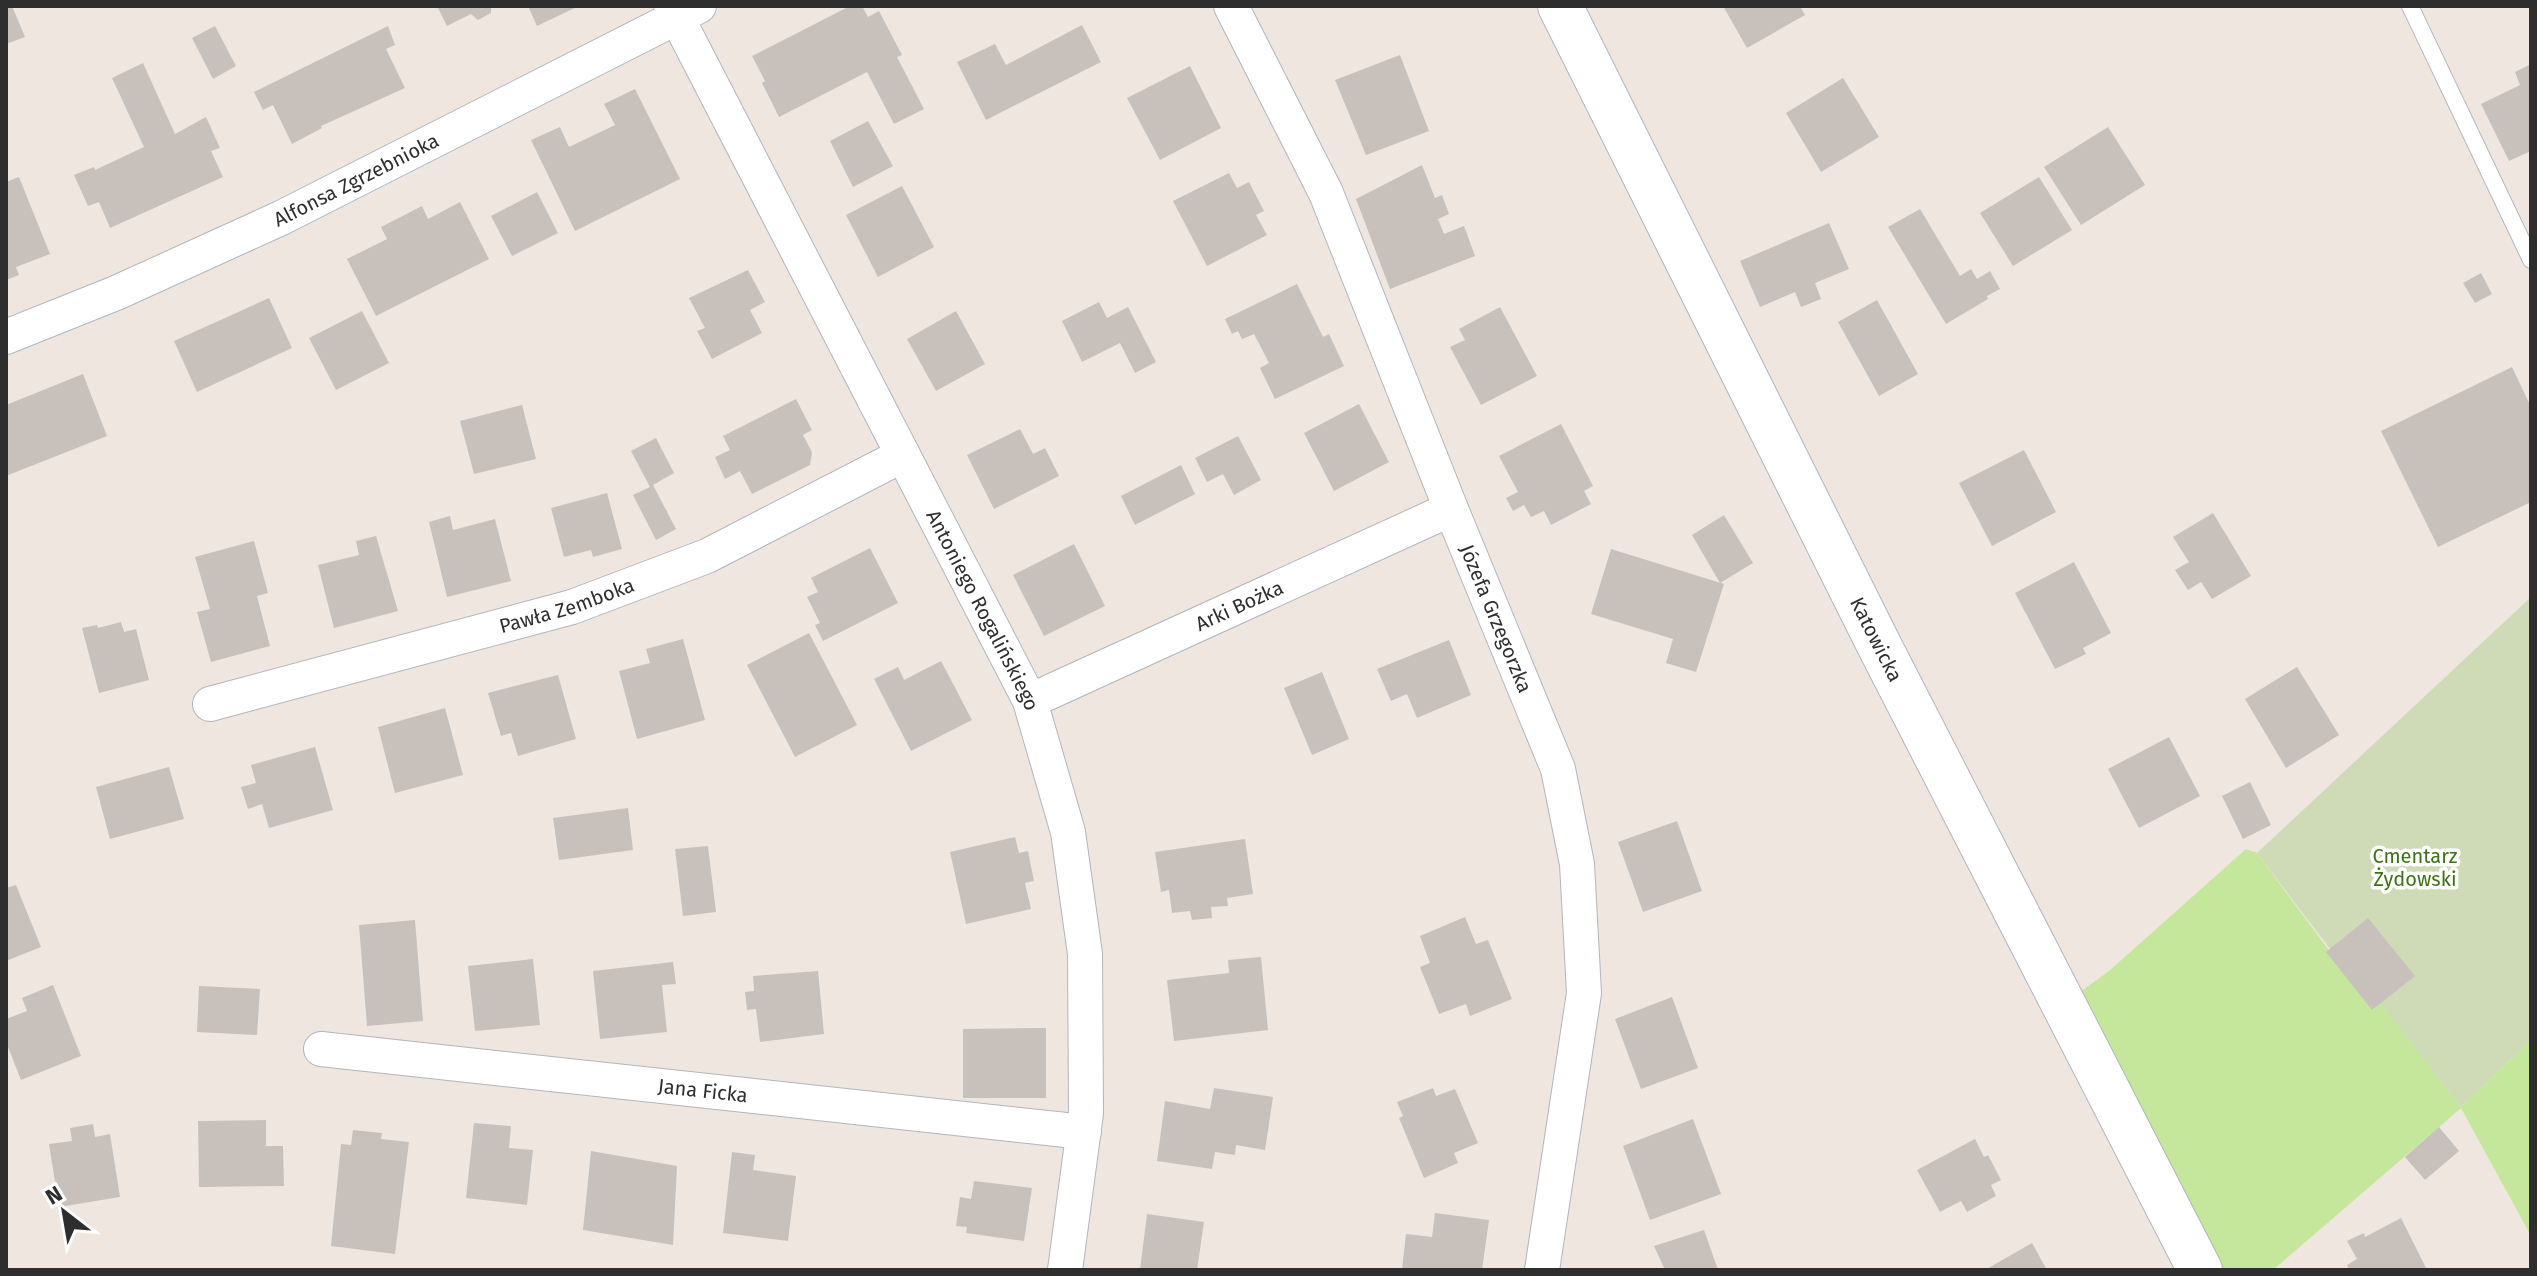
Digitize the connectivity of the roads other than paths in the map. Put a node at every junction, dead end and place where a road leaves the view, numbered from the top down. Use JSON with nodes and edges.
{"nodes":[{"id":1,"x":1231,"y":6,"type":"edge"},
{"id":2,"x":1560,"y":6,"type":"edge"},
{"id":3,"x":2410,"y":6,"type":"edge"},
{"id":4,"x":682,"y":10,"type":"edge"},
{"id":5,"x":2531,"y":260,"type":"edge"},
{"id":6,"x":6,"y":337,"type":"edge"},
{"id":7,"x":903,"y":455,"type":"junction"},
{"id":8,"x":1451,"y":509,"type":"junction"},
{"id":9,"x":1030,"y":701,"type":"junction"},
{"id":10,"x":210,"y":704,"type":"dead end"},
{"id":11,"x":321,"y":1049,"type":"dead end"},
{"id":12,"x":1084,"y":1132,"type":"junction"},
{"id":13,"x":1065,"y":1270,"type":"edge"},
{"id":14,"x":1542,"y":1270,"type":"edge"},
{"id":15,"x":2200,"y":1270,"type":"edge"}],
"edges":[{"from":1,"to":8,"type":"street","name":"Józefa Grzegorzka"},
{"from":2,"to":15,"type":"street","name":"Katowicka"},
{"from":3,"to":5,"type":"lane"},
{"from":4,"to":6,"type":"street","name":"Alfonsa Zgrzebnioka"},
{"from":4,"to":7,"type":"street","name":"Antoniego Rogalińskiego"},
{"from":7,"to":9,"type":"street","name":"Antoniego Rogalińskiego"},
{"from":7,"to":10,"type":"street","name":"Pawła Zemboka"},
{"from":8,"to":9,"type":"street","name":"Arki Bożka"},
{"from":8,"to":14,"type":"street","name":"Józefa Grzegorzka"},
{"from":9,"to":12,"type":"street","name":"Antoniego Rogalińskiego"},
{"from":11,"to":12,"type":"street","name":"Jana Ficka"},
{"from":12,"to":13,"type":"street","name":"Antoniego Rogalińskiego"}]}
